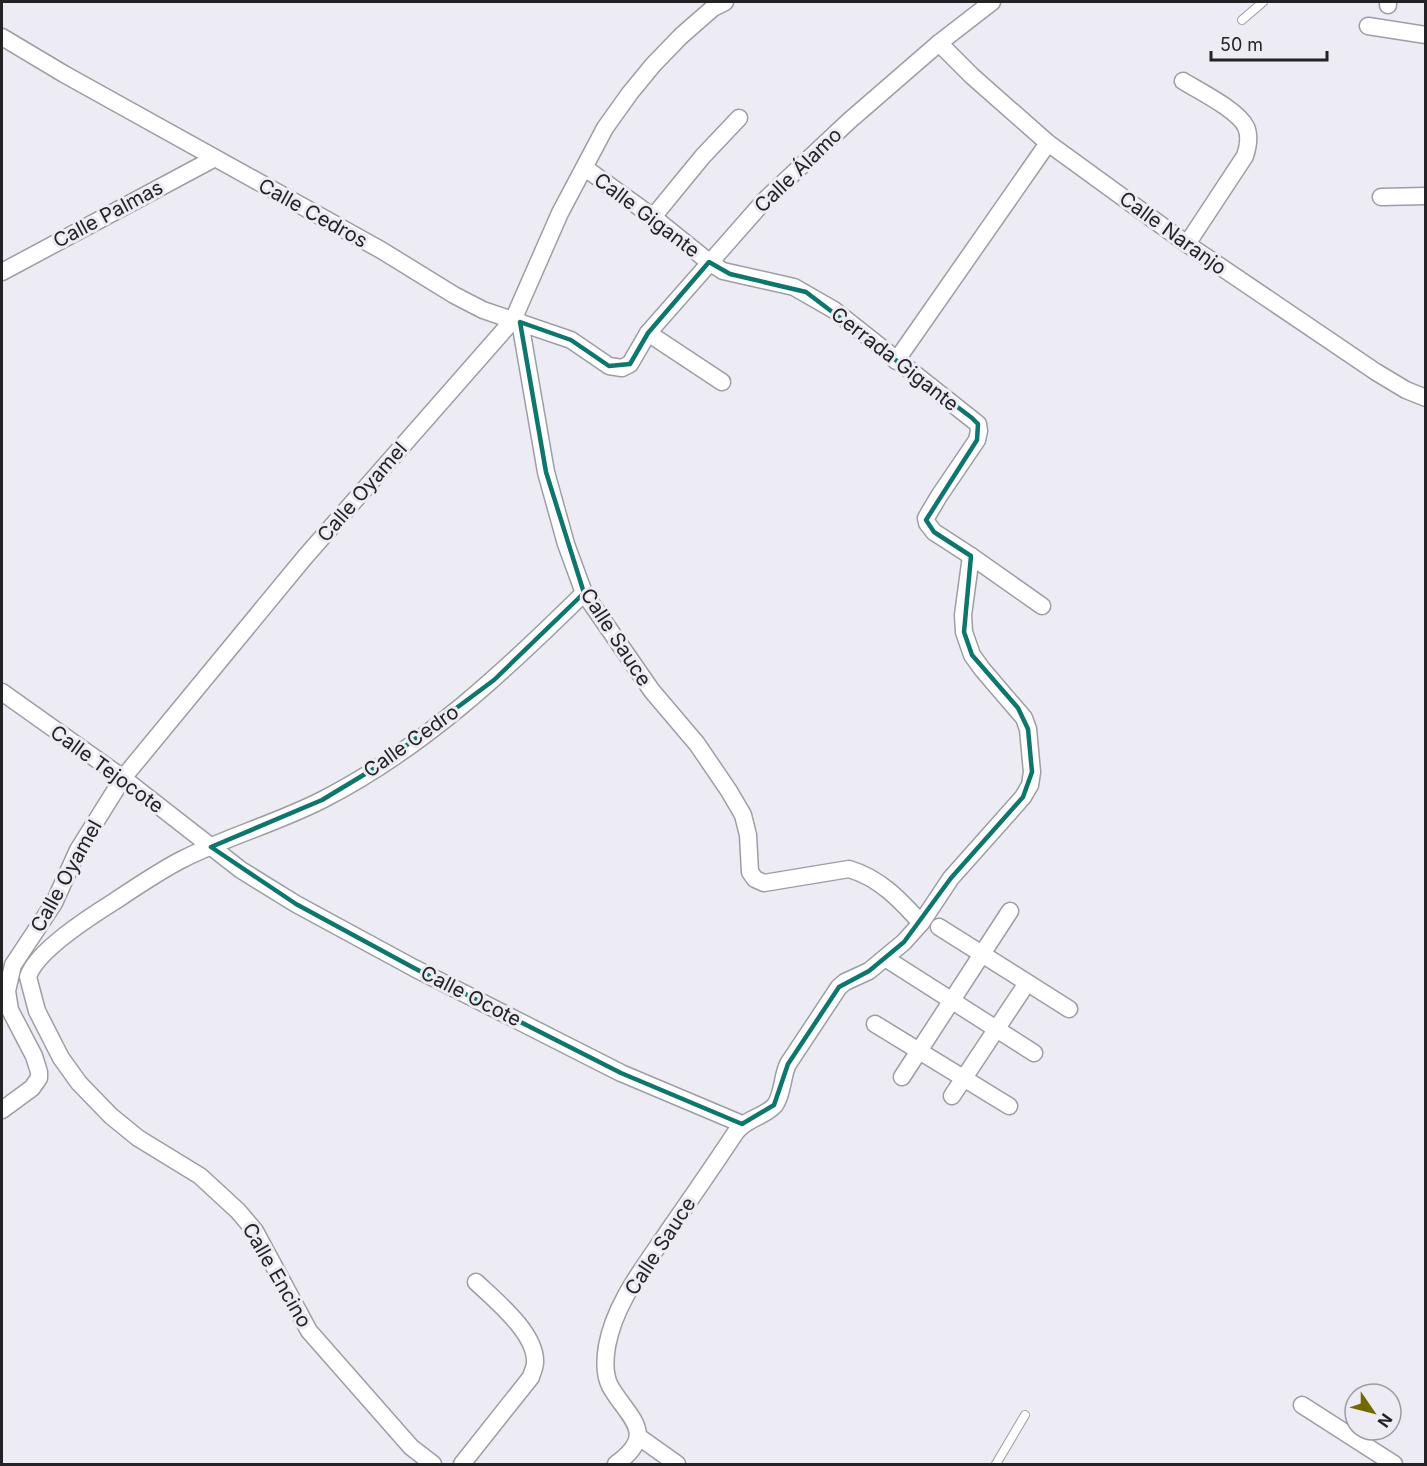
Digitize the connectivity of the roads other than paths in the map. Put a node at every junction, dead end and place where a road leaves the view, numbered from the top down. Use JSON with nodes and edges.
{"nodes":[{"id":1,"x":725,"y":2,"type":"edge"},
{"id":2,"x":992,"y":2,"type":"edge"},
{"id":3,"x":1263,"y":2,"type":"edge"},
{"id":4,"x":1242,"y":20,"type":"dead end"},
{"id":5,"x":1368,"y":26,"type":"dead end"},
{"id":6,"x":1425,"y":35,"type":"edge"},
{"id":7,"x":2,"y":37,"type":"edge"},
{"id":8,"x":939,"y":43,"type":"junction"},
{"id":9,"x":1184,"y":81,"type":"dead end"},
{"id":10,"x":739,"y":118,"type":"dead end"},
{"id":11,"x":1048,"y":143,"type":"junction"},
{"id":12,"x":215,"y":158,"type":"junction"},
{"id":13,"x":585,"y":168,"type":"junction"},
{"id":14,"x":1425,"y":196,"type":"edge"},
{"id":15,"x":1381,"y":197,"type":"dead end"},
{"id":16,"x":653,"y":217,"type":"junction"},
{"id":17,"x":1187,"y":244,"type":"junction"},
{"id":18,"x":709,"y":262,"type":"junction"},
{"id":19,"x":2,"y":272,"type":"edge"},
{"id":20,"x":516,"y":321,"type":"junction"},
{"id":21,"x":648,"y":333,"type":"junction"},
{"id":22,"x":896,"y":361,"type":"junction"},
{"id":23,"x":630,"y":364,"type":"joint"},
{"id":24,"x":722,"y":382,"type":"dead end"},
{"id":25,"x":1425,"y":398,"type":"edge"},
{"id":26,"x":971,"y":555,"type":"junction"},
{"id":27,"x":584,"y":592,"type":"junction"},
{"id":28,"x":1042,"y":606,"type":"dead end"},
{"id":29,"x":2,"y":692,"type":"edge"},
{"id":30,"x":123,"y":778,"type":"junction"},
{"id":31,"x":211,"y":847,"type":"junction"},
{"id":32,"x":1010,"y":911,"type":"dead end"},
{"id":33,"x":921,"y":923,"type":"junction"},
{"id":34,"x":939,"y":927,"type":"dead end"},
{"id":35,"x":982,"y":954,"type":"junction"},
{"id":36,"x":885,"y":958,"type":"junction"},
{"id":37,"x":1028,"y":983,"type":"junction"},
{"id":38,"x":28,"y":984,"type":"joint"},
{"id":39,"x":951,"y":1000,"type":"junction"},
{"id":40,"x":1069,"y":1010,"type":"dead end"},
{"id":41,"x":875,"y":1024,"type":"dead end"},
{"id":42,"x":997,"y":1030,"type":"junction"},
{"id":43,"x":918,"y":1052,"type":"junction"},
{"id":44,"x":1034,"y":1053,"type":"dead end"},
{"id":45,"x":902,"y":1077,"type":"dead end"},
{"id":46,"x":964,"y":1080,"type":"junction"},
{"id":47,"x":952,"y":1096,"type":"dead end"},
{"id":48,"x":1008,"y":1106,"type":"dead end"},
{"id":49,"x":2,"y":1110,"type":"edge"},
{"id":50,"x":742,"y":1124,"type":"junction"},
{"id":51,"x":476,"y":1282,"type":"dead end"},
{"id":52,"x":1302,"y":1405,"type":"dead end"},
{"id":53,"x":1025,"y":1414,"type":"dead end"},
{"id":54,"x":639,"y":1437,"type":"junction"},
{"id":55,"x":433,"y":1464,"type":"edge"},
{"id":56,"x":462,"y":1464,"type":"edge"},
{"id":57,"x":616,"y":1464,"type":"edge"},
{"id":58,"x":676,"y":1464,"type":"edge"},
{"id":59,"x":996,"y":1464,"type":"edge"},
{"id":60,"x":1394,"y":1464,"type":"edge"}],
"edges":[{"from":1,"to":13,"type":"street","name":"Calle Oyamel"},
{"from":2,"to":8,"type":"street","name":"Calle Álamo"},
{"from":3,"to":4,"type":"lane"},
{"from":5,"to":6,"type":"street"},
{"from":7,"to":12,"type":"street","name":"Calle Cedros"},
{"from":8,"to":11,"type":"street","name":"Calle Naranjo"},
{"from":8,"to":18,"type":"street","name":"Calle Álamo"},
{"from":9,"to":17,"type":"street"},
{"from":10,"to":16,"type":"street"},
{"from":11,"to":17,"type":"street","name":"Calle Naranjo"},
{"from":11,"to":22,"type":"street"},
{"from":12,"to":19,"type":"street","name":"Calle Palmas"},
{"from":12,"to":20,"type":"street","name":"Calle Cedros"},
{"from":13,"to":16,"type":"street","name":"Calle Gigante"},
{"from":13,"to":20,"type":"street","name":"Calle Oyamel"},
{"from":14,"to":15,"type":"street"},
{"from":16,"to":18,"type":"street","name":"Calle Gigante"},
{"from":17,"to":25,"type":"street","name":"Calle Naranjo"},
{"from":18,"to":21,"type":"street","name":"Calle Álamo"},
{"from":18,"to":22,"type":"street","name":"Cerrada Gigante"},
{"from":20,"to":23,"type":"street","name":"Calle Cedros"},
{"from":20,"to":27,"type":"street","name":"Calle Sauce"},
{"from":20,"to":30,"type":"street","name":"Calle Oyamel"},
{"from":21,"to":23,"type":"street","name":"Calle Álamo"},
{"from":21,"to":24,"type":"street"},
{"from":22,"to":26,"type":"street","name":"Cerrada Gigante"},
{"from":26,"to":28,"type":"street"},
{"from":26,"to":33,"type":"street","name":"Calle Sauce"},
{"from":27,"to":31,"type":"street","name":"Calle Cedro"},
{"from":27,"to":33,"type":"street","name":"Calle Sauce"},
{"from":29,"to":30,"type":"street","name":"Calle Tejocote"},
{"from":30,"to":31,"type":"street","name":"Calle Tejocote"},
{"from":30,"to":49,"type":"street","name":"Calle Oyamel"},
{"from":31,"to":38,"type":"street","name":"Calle Cedro"},
{"from":31,"to":50,"type":"street","name":"Calle Ocote"},
{"from":32,"to":35,"type":"street"},
{"from":33,"to":36,"type":"street","name":"Calle Sauce"},
{"from":34,"to":35,"type":"street"},
{"from":35,"to":37,"type":"street"},
{"from":35,"to":39,"type":"street"},
{"from":36,"to":39,"type":"street"},
{"from":36,"to":50,"type":"street","name":"Calle Sauce"},
{"from":37,"to":40,"type":"street"},
{"from":37,"to":42,"type":"street"},
{"from":38,"to":55,"type":"street","name":"Calle Encino"},
{"from":39,"to":42,"type":"street"},
{"from":39,"to":43,"type":"street"},
{"from":41,"to":43,"type":"street"},
{"from":42,"to":44,"type":"street"},
{"from":42,"to":46,"type":"street"},
{"from":43,"to":45,"type":"street"},
{"from":43,"to":46,"type":"street"},
{"from":46,"to":47,"type":"street"},
{"from":46,"to":48,"type":"street"},
{"from":50,"to":54,"type":"street","name":"Calle Sauce"},
{"from":51,"to":56,"type":"street"},
{"from":52,"to":60,"type":"street"},
{"from":53,"to":59,"type":"lane"},
{"from":54,"to":57,"type":"street"},
{"from":54,"to":58,"type":"street"}]}
